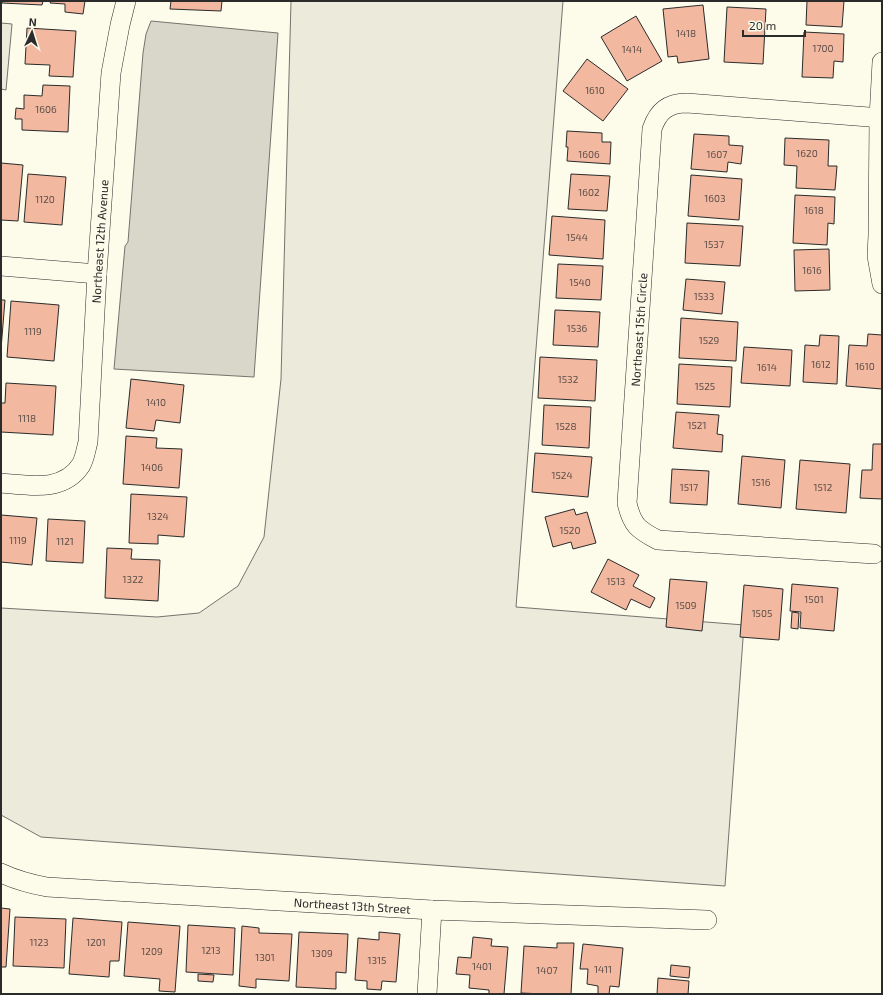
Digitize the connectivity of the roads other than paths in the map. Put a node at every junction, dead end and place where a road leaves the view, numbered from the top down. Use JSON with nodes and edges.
{"nodes":[{"id":1,"x":126,"y":1,"type":"edge"},
{"id":2,"x":882,"y":62,"type":"edge"},
{"id":3,"x":880,"y":118,"type":"edge"},
{"id":4,"x":1,"y":266,"type":"edge"},
{"id":5,"x":97,"y":274,"type":"junction"},
{"id":6,"x":882,"y":284,"type":"edge"},
{"id":7,"x":1,"y":483,"type":"edge"},
{"id":8,"x":874,"y":554,"type":"dead end"},
{"id":9,"x":1,"y":873,"type":"edge"},
{"id":10,"x":432,"y":910,"type":"junction"},
{"id":11,"x":707,"y":920,"type":"dead end"},
{"id":12,"x":427,"y":994,"type":"edge"}],
"edges":[{"from":1,"to":5,"type":"street","name":"Northeast 12th Avenue"},
{"from":2,"to":3,"type":"street"},
{"from":3,"to":6,"type":"street"},
{"from":3,"to":8,"type":"street","name":"Northeast 15th Circle"},
{"from":4,"to":5,"type":"street"},
{"from":5,"to":7,"type":"street","name":"Northeast 12th Avenue"},
{"from":9,"to":10,"type":"street","name":"Northeast 13th Street"},
{"from":10,"to":11,"type":"street","name":"Northeast 13th Street"},
{"from":10,"to":12,"type":"street"}]}
